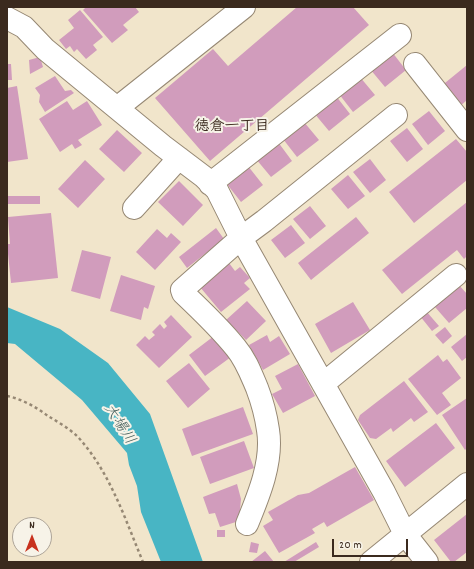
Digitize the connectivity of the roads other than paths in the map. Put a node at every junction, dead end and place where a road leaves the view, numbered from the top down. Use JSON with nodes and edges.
{"nodes":[{"id":1,"x":244,"y":7,"type":"edge"},
{"id":2,"x":7,"y":18,"type":"edge"},
{"id":3,"x":400,"y":35,"type":"dead end"},
{"id":4,"x":415,"y":64,"type":"dead end"},
{"id":5,"x":117,"y":108,"type":"junction"},
{"id":6,"x":396,"y":115,"type":"dead end"},
{"id":7,"x":467,"y":130,"type":"edge"},
{"id":8,"x":179,"y":158,"type":"junction"},
{"id":9,"x":210,"y":184,"type":"junction"},
{"id":10,"x":134,"y":208,"type":"dead end"},
{"id":11,"x":241,"y":238,"type":"junction"},
{"id":12,"x":456,"y":275,"type":"dead end"},
{"id":13,"x":323,"y":384,"type":"junction"},
{"id":14,"x":467,"y":484,"type":"edge"},
{"id":15,"x":247,"y":524,"type":"dead end"},
{"id":16,"x":405,"y":534,"type":"junction"},
{"id":17,"x":371,"y":562,"type":"edge"},
{"id":18,"x":427,"y":562,"type":"edge"}],
"edges":[{"from":1,"to":5,"type":"street"},
{"from":2,"to":5,"type":"street"},
{"from":3,"to":9,"type":"street"},
{"from":4,"to":7,"type":"street"},
{"from":5,"to":8,"type":"street"},
{"from":6,"to":11,"type":"street"},
{"from":8,"to":9,"type":"street"},
{"from":8,"to":10,"type":"street"},
{"from":9,"to":11,"type":"street"},
{"from":11,"to":13,"type":"street"},
{"from":11,"to":15,"type":"street"},
{"from":12,"to":13,"type":"street"},
{"from":13,"to":16,"type":"street"},
{"from":14,"to":16,"type":"street"},
{"from":16,"to":17,"type":"street"},
{"from":16,"to":18,"type":"street"}]}
